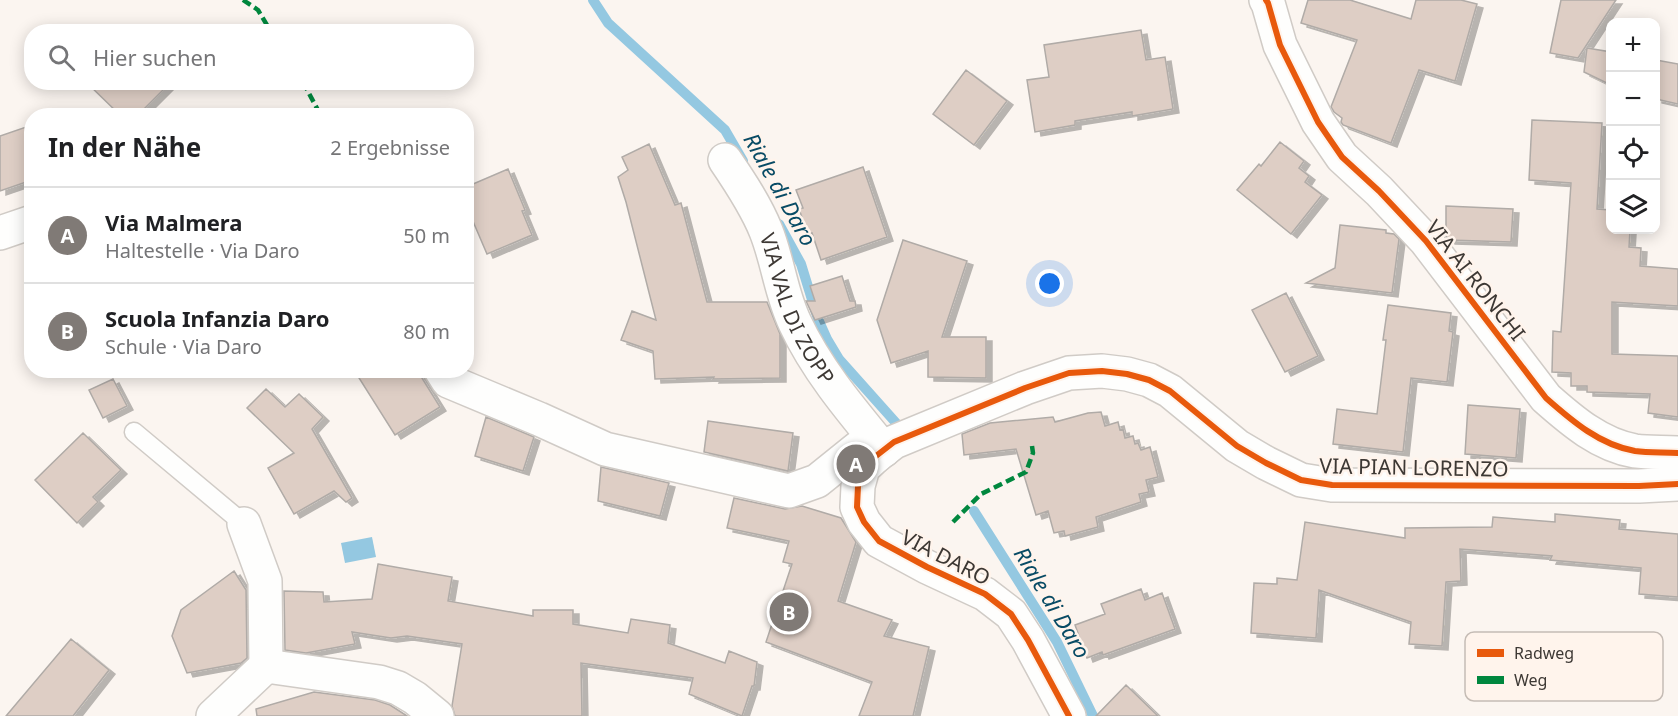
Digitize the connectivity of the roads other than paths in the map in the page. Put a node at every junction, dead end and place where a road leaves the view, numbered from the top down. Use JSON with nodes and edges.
{"nodes":[{"id":1,"x":1268,"y":1,"type":"edge"},
{"id":2,"x":725,"y":160,"type":"dead end"},
{"id":3,"x":24,"y":225,"type":"edge"},
{"id":4,"x":0,"y":233,"type":"edge"},
{"id":5,"x":446,"y":378,"type":"edge"},
{"id":6,"x":134,"y":432,"type":"dead end"},
{"id":7,"x":894,"y":445,"type":"junction"},
{"id":8,"x":1678,"y":453,"type":"edge"},
{"id":9,"x":1678,"y":484,"type":"edge"},
{"id":10,"x":244,"y":524,"type":"joint"},
{"id":11,"x":266,"y":666,"type":"junction"},
{"id":12,"x":220,"y":709,"type":"edge"},
{"id":13,"x":193,"y":716,"type":"edge"},
{"id":14,"x":437,"y":716,"type":"edge"},
{"id":15,"x":1069,"y":716,"type":"edge"}],
"edges":[{"from":1,"to":8,"type":"street","name":"VIA AI RONCHI"},
{"from":2,"to":7,"type":"street","name":"VIA VAL DI ZOPP"},
{"from":3,"to":4,"type":"street"},
{"from":5,"to":7,"type":"street"},
{"from":6,"to":10,"type":"lane"},
{"from":7,"to":9,"type":"street","name":"VIA PIAN LORENZO"},
{"from":7,"to":15,"type":"street","name":"VIA DARO"},
{"from":10,"to":11,"type":"street"},
{"from":11,"to":12,"type":"street"},
{"from":11,"to":14,"type":"street"},
{"from":12,"to":13,"type":"lane"}]}
